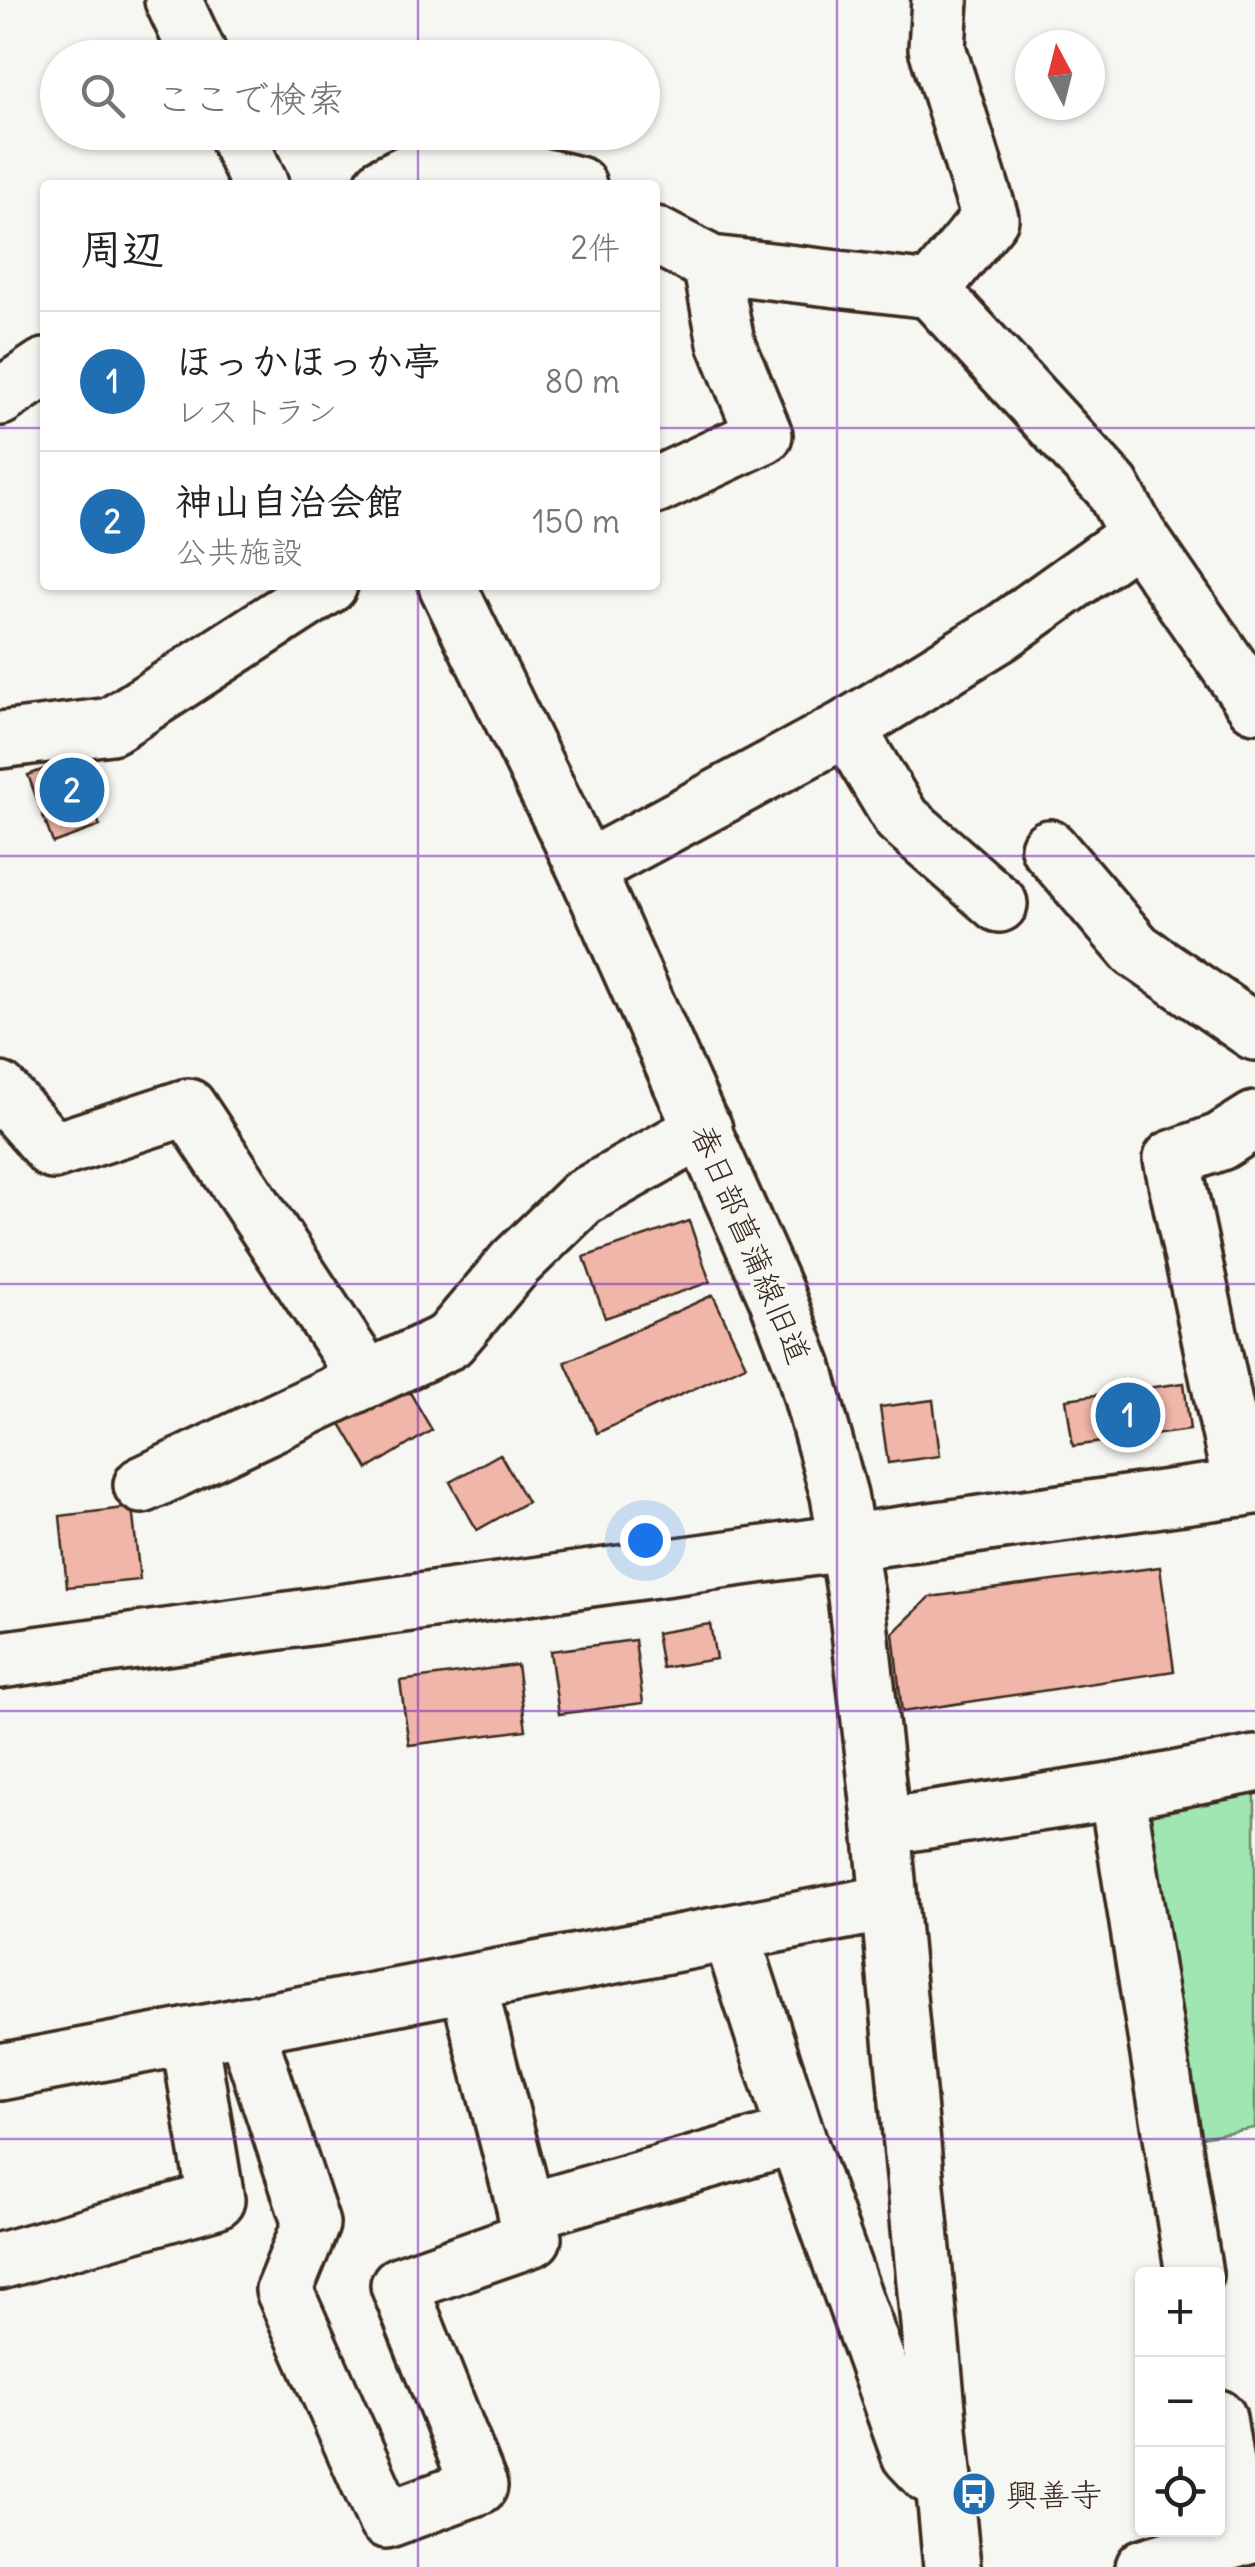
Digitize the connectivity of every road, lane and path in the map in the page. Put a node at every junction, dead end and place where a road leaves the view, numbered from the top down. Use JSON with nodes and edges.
{"nodes":[{"id":1,"x":174,"y":0,"type":"edge"},
{"id":2,"x":940,"y":0,"type":"edge"},
{"id":3,"x":192,"y":40,"type":"edge"},
{"id":4,"x":243,"y":150,"type":"edge"},
{"id":5,"x":258,"y":180,"type":"edge"},
{"id":6,"x":393,"y":180,"type":"edge"},
{"id":7,"x":557,"y":180,"type":"edge"},
{"id":8,"x":660,"y":238,"type":"edge"},
{"id":9,"x":712,"y":264,"type":"junction"},
{"id":10,"x":931,"y":290,"type":"junction"},
{"id":11,"x":40,"y":370,"type":"edge"},
{"id":12,"x":0,"y":396,"type":"edge"},
{"id":13,"x":660,"y":484,"type":"edge"},
{"id":14,"x":1138,"y":535,"type":"junction"},
{"id":15,"x":321,"y":590,"type":"edge"},
{"id":16,"x":449,"y":590,"type":"edge"},
{"id":17,"x":1255,"y":704,"type":"edge"},
{"id":18,"x":847,"y":728,"type":"junction"},
{"id":19,"x":0,"y":740,"type":"edge"},
{"id":20,"x":1049,"y":848,"type":"dead end"},
{"id":21,"x":586,"y":869,"type":"junction"},
{"id":22,"x":999,"y":904,"type":"dead end"},
{"id":23,"x":1255,"y":1032,"type":"edge"},
{"id":24,"x":0,"y":1090,"type":"edge"},
{"id":25,"x":1255,"y":1120,"type":"edge"},
{"id":26,"x":704,"y":1129,"type":"junction"},
{"id":27,"x":367,"y":1379,"type":"junction"},
{"id":28,"x":142,"y":1485,"type":"dead end"},
{"id":29,"x":1249,"y":1487,"type":"edge"},
{"id":30,"x":848,"y":1542,"type":"junction"},
{"id":31,"x":0,"y":1660,"type":"edge"},
{"id":32,"x":1255,"y":1764,"type":"edge"},
{"id":33,"x":1116,"y":1791,"type":"junction"},
{"id":34,"x":882,"y":1827,"type":"junction"},
{"id":35,"x":888,"y":1903,"type":"junction"},
{"id":36,"x":731,"y":1934,"type":"junction"},
{"id":37,"x":468,"y":1984,"type":"junction"},
{"id":38,"x":244,"y":2025,"type":"junction"},
{"id":39,"x":189,"y":2036,"type":"junction"},
{"id":40,"x":0,"y":2072,"type":"edge"},
{"id":41,"x":796,"y":2135,"type":"junction"},
{"id":42,"x":526,"y":2212,"type":"junction"},
{"id":43,"x":0,"y":2261,"type":"edge"},
{"id":44,"x":1193,"y":2267,"type":"edge"},
{"id":45,"x":1225,"y":2447,"type":"edge"},
{"id":46,"x":944,"y":2478,"type":"junction"},
{"id":47,"x":1246,"y":2536,"type":"edge"},
{"id":48,"x":946,"y":2564,"type":"edge"},
{"id":49,"x":1144,"y":2567,"type":"edge"}],
"edges":[{"from":1,"to":3,"type":"street"},
{"from":2,"to":10,"type":"street"},
{"from":4,"to":5,"type":"street"},
{"from":6,"to":7,"type":"street"},
{"from":8,"to":9,"type":"street"},
{"from":9,"to":10,"type":"street"},
{"from":9,"to":13,"type":"street"},
{"from":10,"to":14,"type":"street"},
{"from":11,"to":12,"type":"street"},
{"from":14,"to":17,"type":"street"},
{"from":14,"to":18,"type":"street"},
{"from":15,"to":19,"type":"street"},
{"from":16,"to":21,"type":"street","name":"春日部菖蒲線旧道"},
{"from":18,"to":21,"type":"street"},
{"from":18,"to":22,"type":"street"},
{"from":20,"to":23,"type":"street"},
{"from":21,"to":26,"type":"street","name":"春日部菖蒲線旧道"},
{"from":24,"to":27,"type":"street"},
{"from":25,"to":29,"type":"street"},
{"from":26,"to":27,"type":"street"},
{"from":26,"to":30,"type":"street","name":"春日部菖蒲線旧道"},
{"from":27,"to":28,"type":"street"},
{"from":29,"to":30,"type":"street"},
{"from":30,"to":31,"type":"street"},
{"from":30,"to":34,"type":"street","name":"春日部菖蒲線旧道"},
{"from":32,"to":33,"type":"street"},
{"from":33,"to":34,"type":"street"},
{"from":33,"to":44,"type":"street"},
{"from":34,"to":35,"type":"street","name":"春日部菖蒲線旧道"},
{"from":35,"to":36,"type":"street"},
{"from":35,"to":46,"type":"street","name":"春日部菖蒲線旧道"},
{"from":36,"to":37,"type":"street"},
{"from":36,"to":41,"type":"street"},
{"from":37,"to":38,"type":"street"},
{"from":37,"to":42,"type":"street"},
{"from":38,"to":39,"type":"street"},
{"from":38,"to":42,"type":"street"},
{"from":39,"to":40,"type":"street"},
{"from":39,"to":43,"type":"street"},
{"from":41,"to":42,"type":"street"},
{"from":41,"to":46,"type":"street"},
{"from":45,"to":47,"type":"street"},
{"from":46,"to":48,"type":"street","name":"春日部菖蒲線旧道"},
{"from":47,"to":49,"type":"street"}]}
